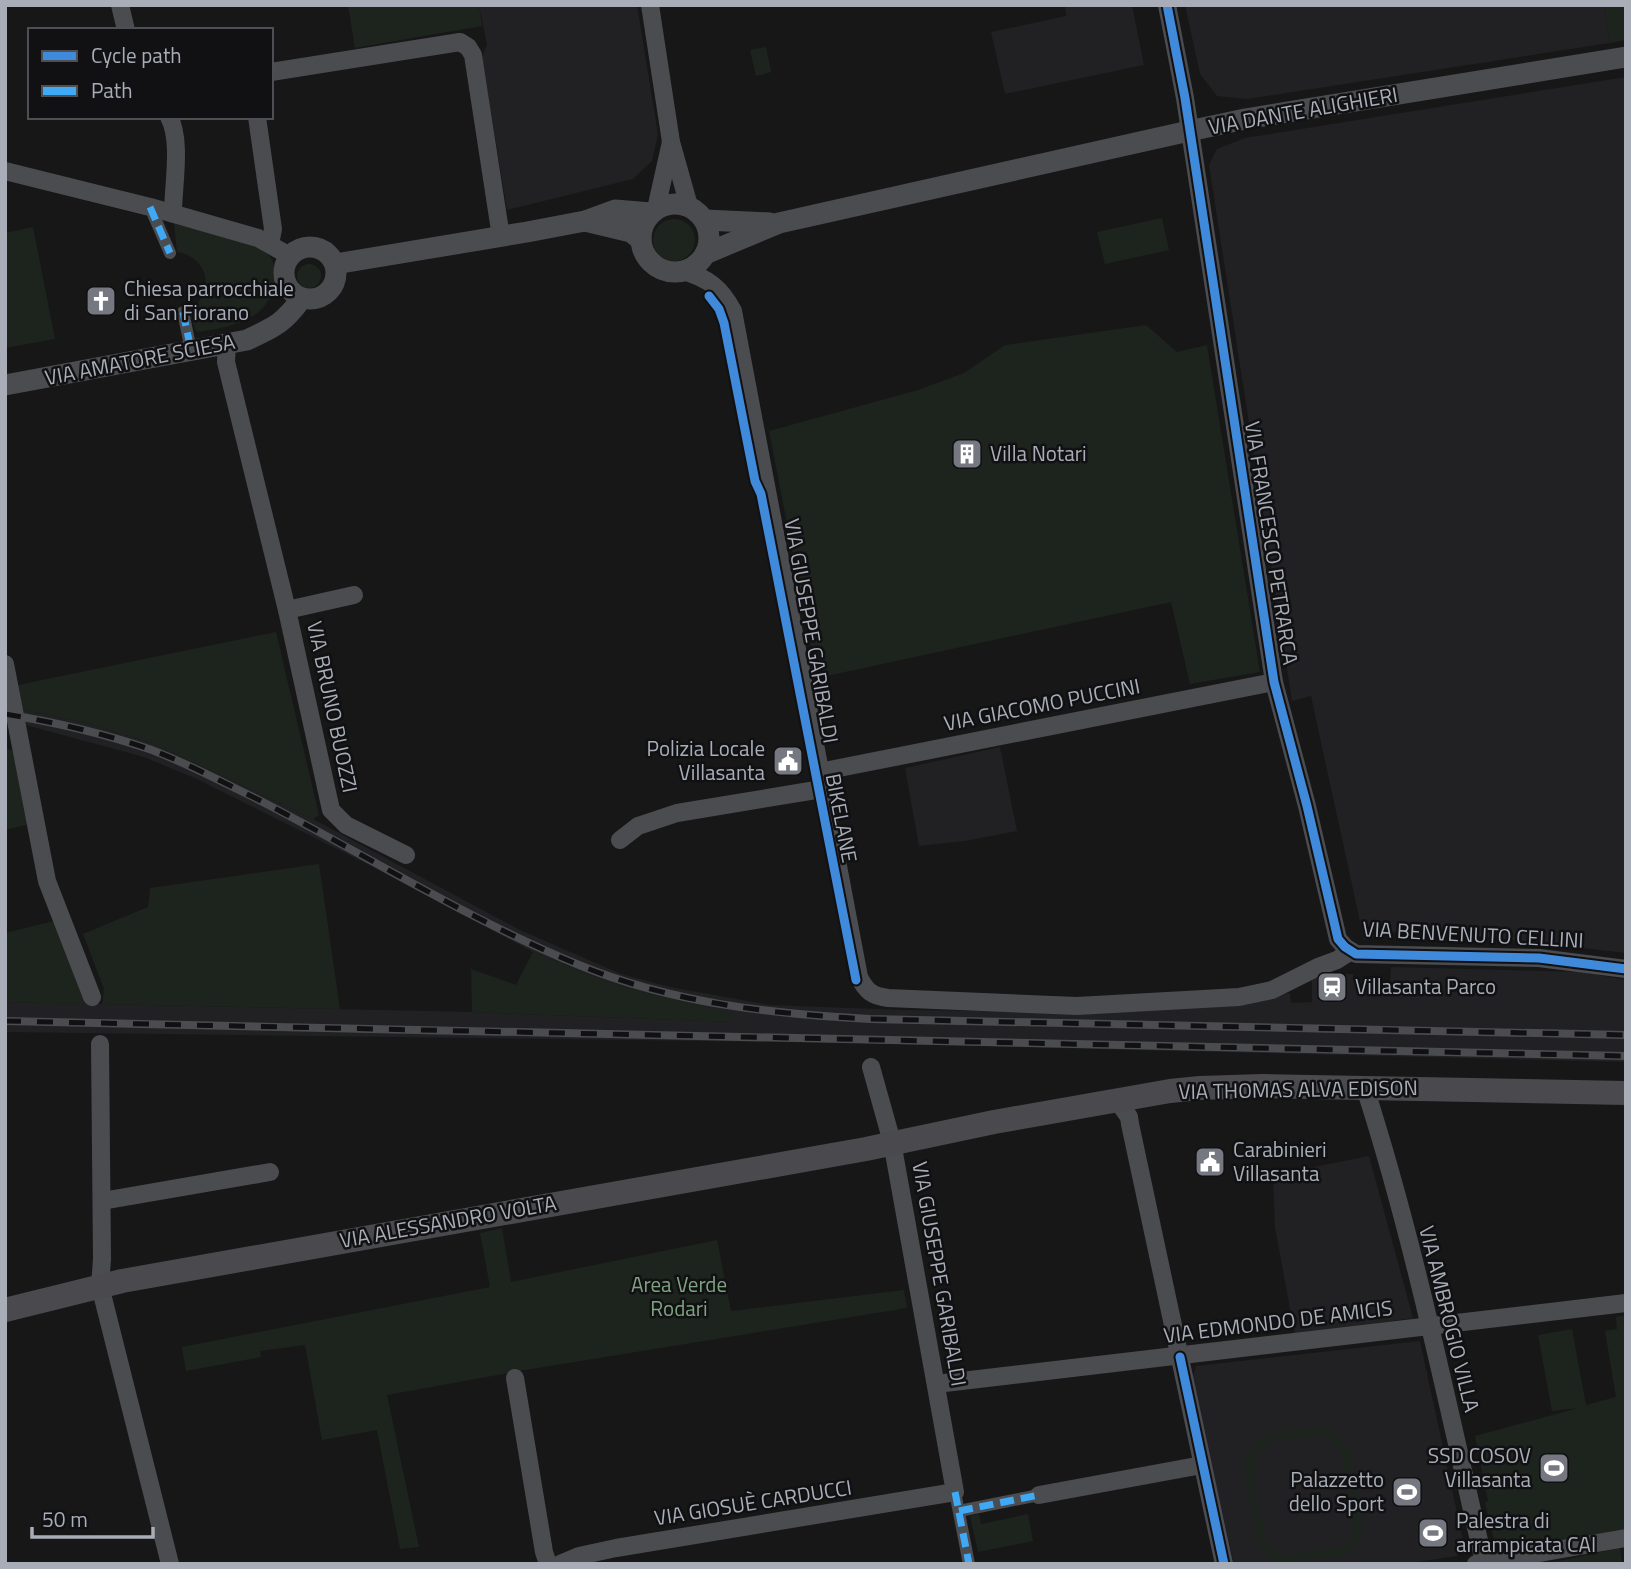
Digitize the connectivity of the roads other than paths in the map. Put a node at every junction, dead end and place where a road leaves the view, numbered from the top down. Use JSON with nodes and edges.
{"nodes":[{"id":1,"x":120,"y":5,"type":"edge"},
{"id":2,"x":650,"y":5,"type":"edge"},
{"id":3,"x":1167,"y":5,"type":"edge"},
{"id":4,"x":125,"y":28,"type":"edge"},
{"id":5,"x":1626,"y":57,"type":"edge"},
{"id":6,"x":273,"y":72,"type":"edge"},
{"id":7,"x":170,"y":119,"type":"edge"},
{"id":8,"x":257,"y":119,"type":"edge"},
{"id":9,"x":1189,"y":131,"type":"junction"},
{"id":10,"x":671,"y":142,"type":"junction"},
{"id":11,"x":5,"y":171,"type":"edge"},
{"id":12,"x":150,"y":207,"type":"junction"},
{"id":13,"x":654,"y":211,"type":"junction"},
{"id":14,"x":697,"y":213,"type":"junction"},
{"id":15,"x":173,"y":214,"type":"junction"},
{"id":16,"x":585,"y":221,"type":"junction"},
{"id":17,"x":779,"y":223,"type":"junction"},
{"id":18,"x":501,"y":237,"type":"junction"},
{"id":19,"x":641,"y":240,"type":"junction"},
{"id":20,"x":270,"y":244,"type":"junction"},
{"id":21,"x":170,"y":253,"type":"dead end"},
{"id":22,"x":705,"y":254,"type":"junction"},
{"id":23,"x":290,"y":256,"type":"junction"},
{"id":24,"x":335,"y":264,"type":"junction"},
{"id":25,"x":683,"y":271,"type":"junction"},
{"id":26,"x":302,"y":298,"type":"junction"},
{"id":27,"x":183,"y":312,"type":"dead end"},
{"id":28,"x":227,"y":343,"type":"junction"},
{"id":29,"x":191,"y":350,"type":"junction"},
{"id":30,"x":5,"y":385,"type":"edge"},
{"id":31,"x":354,"y":595,"type":"dead end"},
{"id":32,"x":287,"y":610,"type":"junction"},
{"id":33,"x":5,"y":664,"type":"edge"},
{"id":34,"x":1274,"y":682,"type":"junction"},
{"id":35,"x":820,"y":780,"type":"junction"},
{"id":36,"x":620,"y":840,"type":"dead end"},
{"id":37,"x":406,"y":855,"type":"dead end"},
{"id":38,"x":1351,"y":951,"type":"junction"},
{"id":39,"x":1626,"y":970,"type":"edge"},
{"id":40,"x":867,"y":991,"type":"joint"},
{"id":41,"x":92,"y":997,"type":"dead end"},
{"id":42,"x":100,"y":1044,"type":"dead end"},
{"id":43,"x":871,"y":1067,"type":"dead end"},
{"id":44,"x":1365,"y":1088,"type":"junction"},
{"id":45,"x":1626,"y":1093,"type":"edge"},
{"id":46,"x":1117,"y":1100,"type":"junction"},
{"id":47,"x":892,"y":1142,"type":"junction"},
{"id":48,"x":270,"y":1172,"type":"dead end"},
{"id":49,"x":102,"y":1201,"type":"junction"},
{"id":50,"x":100,"y":1286,"type":"junction"},
{"id":51,"x":1626,"y":1303,"type":"edge"},
{"id":52,"x":5,"y":1310,"type":"edge"},
{"id":53,"x":1428,"y":1327,"type":"junction"},
{"id":54,"x":1180,"y":1357,"type":"junction"},
{"id":55,"x":514,"y":1378,"type":"dead end"},
{"id":56,"x":936,"y":1384,"type":"junction"},
{"id":57,"x":1202,"y":1465,"type":"junction"},
{"id":58,"x":955,"y":1492,"type":"junction"},
{"id":59,"x":1039,"y":1495,"type":"joint"},
{"id":60,"x":959,"y":1511,"type":"junction"},
{"id":61,"x":1626,"y":1538,"type":"edge"},
{"id":62,"x":1480,"y":1563,"type":"edge"},
{"id":63,"x":170,"y":1564,"type":"edge"},
{"id":64,"x":548,"y":1564,"type":"edge"},
{"id":65,"x":560,"y":1564,"type":"edge"},
{"id":66,"x":969,"y":1564,"type":"edge"},
{"id":67,"x":1224,"y":1564,"type":"edge"}],
"edges":[{"from":1,"to":4,"type":"street"},
{"from":2,"to":10,"type":"street"},
{"from":3,"to":9,"type":"street","name":"VIA FRANCESCO PETRARCA"},
{"from":5,"to":9,"type":"street","name":"VIA DANTE ALIGHIERI"},
{"from":6,"to":18,"type":"street"},
{"from":7,"to":15,"type":"street"},
{"from":8,"to":20,"type":"street"},
{"from":9,"to":17,"type":"street","name":"VIA DANTE ALIGHIERI"},
{"from":9,"to":34,"type":"street","name":"VIA FRANCESCO PETRARCA"},
{"from":10,"to":13,"type":"street"},
{"from":10,"to":14,"type":"street"},
{"from":11,"to":12,"type":"street"},
{"from":12,"to":15,"type":"street"},
{"from":12,"to":21,"type":"street"},
{"from":13,"to":14,"type":"street"},
{"from":13,"to":16,"type":"street"},
{"from":13,"to":19,"type":"street"},
{"from":14,"to":17,"type":"street","name":"VIA DANTE ALIGHIERI"},
{"from":14,"to":22,"type":"street"},
{"from":15,"to":20,"type":"street"},
{"from":16,"to":18,"type":"street"},
{"from":16,"to":19,"type":"street"},
{"from":17,"to":22,"type":"street","name":"VIA DANTE ALIGHIERI"},
{"from":18,"to":24,"type":"street"},
{"from":19,"to":25,"type":"street"},
{"from":20,"to":23,"type":"street"},
{"from":22,"to":25,"type":"street"},
{"from":23,"to":24,"type":"street"},
{"from":23,"to":26,"type":"street"},
{"from":24,"to":26,"type":"street"},
{"from":25,"to":35,"type":"street","name":"VIA GIUSEPPE GARIBALDI"},
{"from":26,"to":28,"type":"street","name":"VIA AMATORE SCIESA"},
{"from":27,"to":29,"type":"street"},
{"from":28,"to":29,"type":"street","name":"VIA AMATORE SCIESA"},
{"from":28,"to":32,"type":"street","name":"VIA BRUNO BUOZZI"},
{"from":29,"to":30,"type":"street","name":"VIA AMATORE SCIESA"},
{"from":31,"to":32,"type":"street","name":"VIA BRUNO BUOZZI"},
{"from":32,"to":37,"type":"street","name":"VIA BRUNO BUOZZI"},
{"from":33,"to":41,"type":"street"},
{"from":34,"to":35,"type":"street","name":"VIA GIACOMO PUCCINI"},
{"from":34,"to":38,"type":"street","name":"VIA FRANCESCO PETRARCA"},
{"from":35,"to":36,"type":"street","name":"VIA GIACOMO PUCCINI"},
{"from":35,"to":40,"type":"street","name":"VIA GIUSEPPE GARIBALDI"},
{"from":38,"to":39,"type":"street","name":"VIA BENVENUTO CELLINI"},
{"from":38,"to":40,"type":"street","name":"VIA BENVENUTO CELLINI"},
{"from":42,"to":49,"type":"street"},
{"from":43,"to":47,"type":"street","name":"VIA GIUSEPPE GARIBALDI"},
{"from":44,"to":45,"type":"main road","name":"VIA THOMAS ALVA EDISON"},
{"from":44,"to":46,"type":"main road","name":"VIA THOMAS ALVA EDISON"},
{"from":44,"to":53,"type":"street","name":"VIA AMBROGIO VILLA"},
{"from":46,"to":47,"type":"main road","name":"VIA THOMAS ALVA EDISON"},
{"from":46,"to":54,"type":"street"},
{"from":47,"to":50,"type":"main road","name":"VIA ALESSANDRO VOLTA"},
{"from":47,"to":56,"type":"street","name":"VIA GIUSEPPE GARIBALDI"},
{"from":48,"to":49,"type":"street"},
{"from":49,"to":50,"type":"street"},
{"from":50,"to":52,"type":"main road","name":"VIA ALESSANDRO VOLTA"},
{"from":50,"to":63,"type":"street"},
{"from":51,"to":53,"type":"street","name":"VIA EDMONDO DE AMICIS"},
{"from":53,"to":54,"type":"street","name":"VIA EDMONDO DE AMICIS"},
{"from":53,"to":62,"type":"street","name":"VIA AMBROGIO VILLA"},
{"from":54,"to":56,"type":"street","name":"VIA EDMONDO DE AMICIS"},
{"from":54,"to":57,"type":"street"},
{"from":55,"to":64,"type":"street"},
{"from":56,"to":58,"type":"street","name":"VIA GIUSEPPE GARIBALDI"},
{"from":57,"to":59,"type":"street"},
{"from":57,"to":67,"type":"street"},
{"from":58,"to":60,"type":"street"},
{"from":58,"to":65,"type":"street","name":"VIA GIOSUÈ CARDUCCI"},
{"from":59,"to":60,"type":"street"},
{"from":60,"to":66,"type":"street"},
{"from":61,"to":62,"type":"street"}]}
